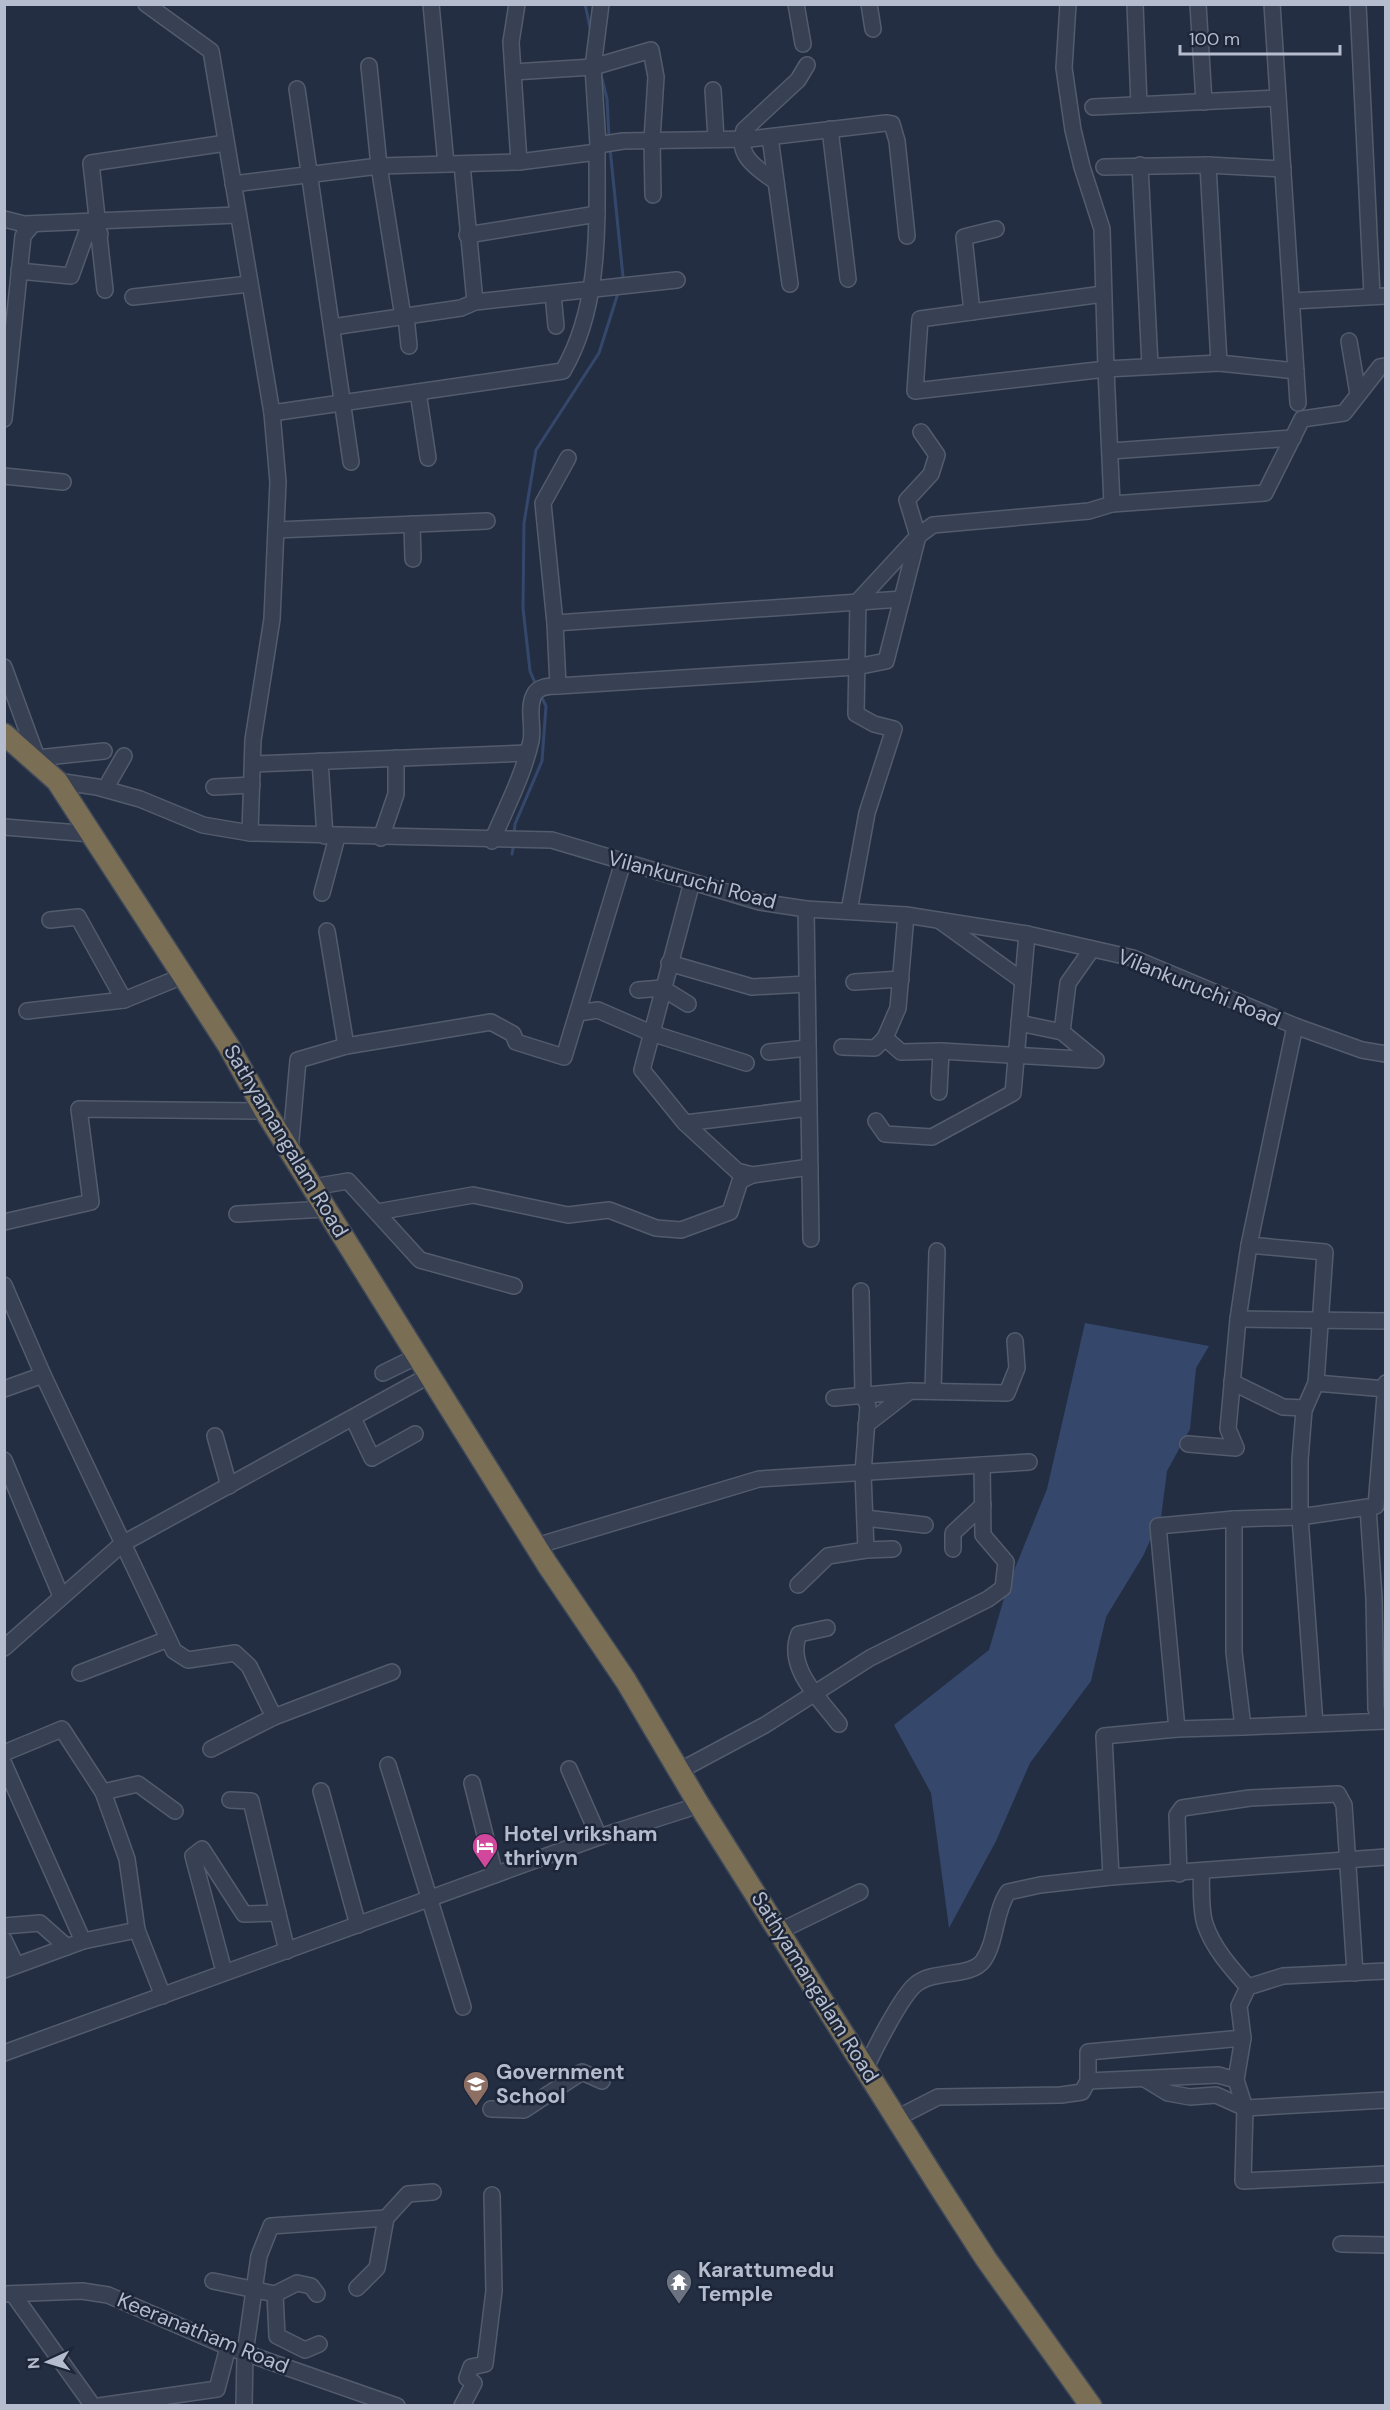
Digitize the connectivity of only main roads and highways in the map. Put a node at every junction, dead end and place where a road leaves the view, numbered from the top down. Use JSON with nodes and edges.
{"nodes":[{"id":1,"x":4,"y":734,"type":"edge"},
{"id":2,"x":542,"y":1555,"type":"junction"},
{"id":3,"x":806,"y":1984,"type":"junction"},
{"id":4,"x":1076,"y":2406,"type":"edge"},
{"id":5,"x":1091,"y":2406,"type":"edge"}],
"edges":[{"from":1,"to":2,"type":"highway","name":"Sathyamangalam Road"},
{"from":2,"to":3,"type":"highway","name":"Sathyamangalam Road"},
{"from":2,"to":3,"type":"highway","name":"Sathyamangalam Road"},
{"from":3,"to":4,"type":"highway","name":"Sathyamangalam Road"},
{"from":3,"to":5,"type":"highway","name":"Sathyamangalam Road"}]}
